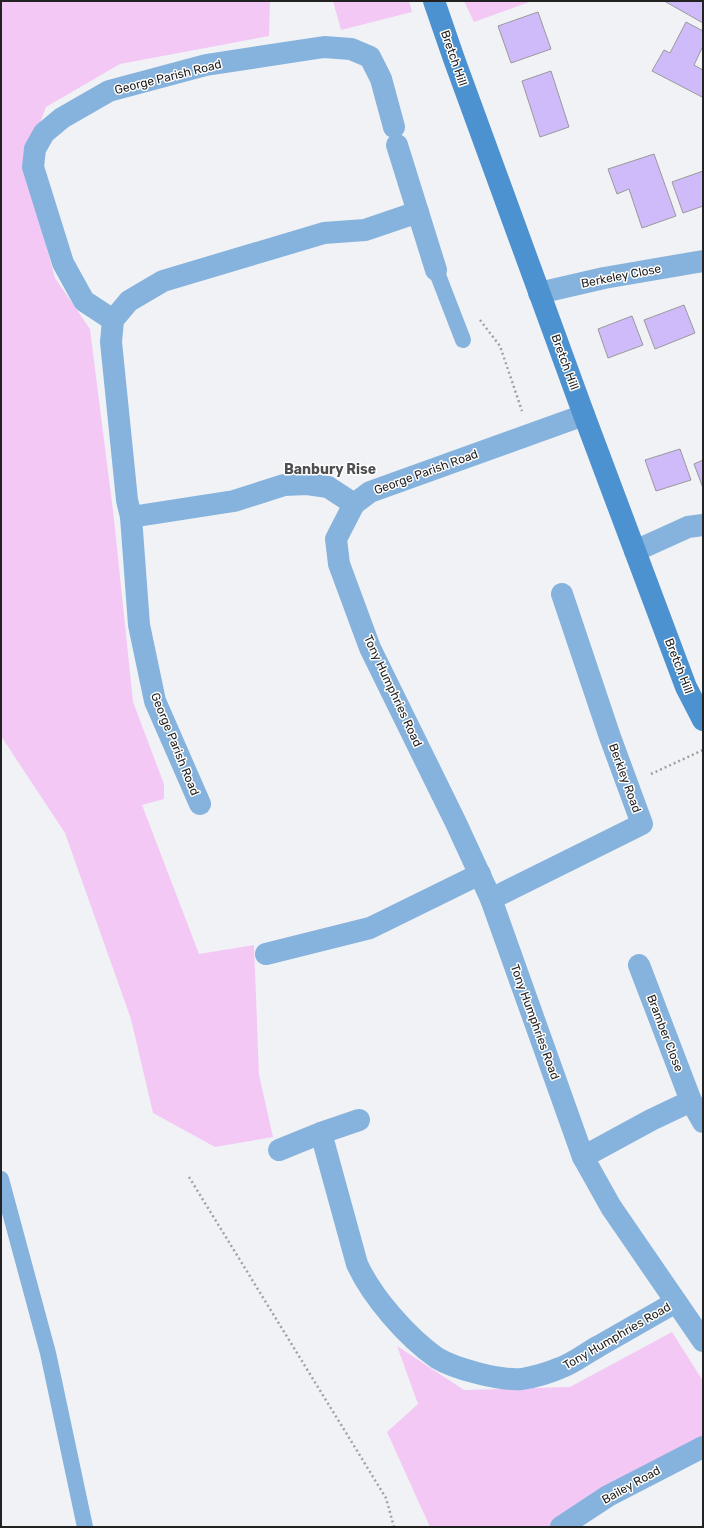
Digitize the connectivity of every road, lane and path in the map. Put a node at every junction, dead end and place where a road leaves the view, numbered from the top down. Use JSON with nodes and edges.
{"nodes":[{"id":1,"x":434,"y":1,"type":"edge"},
{"id":2,"x":418,"y":212,"type":"junction"},
{"id":3,"x":703,"y":261,"type":"edge"},
{"id":4,"x":436,"y":270,"type":"joint"},
{"id":5,"x":540,"y":293,"type":"junction"},
{"id":6,"x":478,"y":317,"type":"dead end"},
{"id":7,"x":113,"y":320,"type":"junction"},
{"id":8,"x":463,"y":340,"type":"dead end"},
{"id":9,"x":584,"y":415,"type":"junction"},
{"id":10,"x":530,"y":434,"type":"junction"},
{"id":11,"x":354,"y":504,"type":"junction"},
{"id":12,"x":131,"y":517,"type":"junction"},
{"id":13,"x":703,"y":526,"type":"edge"},
{"id":14,"x":635,"y":551,"type":"junction"},
{"id":15,"x":562,"y":594,"type":"dead end"},
{"id":16,"x":703,"y":720,"type":"edge"},
{"id":17,"x":703,"y":750,"type":"edge"},
{"id":18,"x":627,"y":784,"type":"junction"},
{"id":19,"x":200,"y":804,"type":"dead end"},
{"id":20,"x":480,"y":874,"type":"junction"},
{"id":21,"x":491,"y":899,"type":"junction"},
{"id":22,"x":266,"y":954,"type":"dead end"},
{"id":23,"x":639,"y":965,"type":"dead end"},
{"id":24,"x":691,"y":1101,"type":"junction"},
{"id":25,"x":359,"y":1120,"type":"dead end"},
{"id":26,"x":703,"y":1122,"type":"edge"},
{"id":27,"x":321,"y":1133,"type":"junction"},
{"id":28,"x":279,"y":1150,"type":"dead end"},
{"id":29,"x":583,"y":1157,"type":"junction"},
{"id":30,"x":189,"y":1176,"type":"dead end"},
{"id":31,"x":1,"y":1179,"type":"edge"},
{"id":32,"x":676,"y":1302,"type":"junction"},
{"id":33,"x":703,"y":1341,"type":"edge"},
{"id":34,"x":703,"y":1447,"type":"edge"},
{"id":35,"x":85,"y":1527,"type":"edge"},
{"id":36,"x":394,"y":1527,"type":"edge"},
{"id":37,"x":561,"y":1527,"type":"edge"}],
"edges":[{"from":1,"to":5,"type":"street","name":"Bretch Hill"},
{"from":2,"to":4,"type":"street","name":"George Parish Road"},
{"from":2,"to":7,"type":"street"},
{"from":2,"to":7,"type":"street","name":"George Parish Road"},
{"from":3,"to":5,"type":"street","name":"Berkeley Close"},
{"from":4,"to":8,"type":"lane","name":"George Parish Road"},
{"from":5,"to":9,"type":"street","name":"Bretch Hill"},
{"from":6,"to":10,"type":"path"},
{"from":7,"to":12,"type":"street","name":"George Parish Road"},
{"from":9,"to":10,"type":"street","name":"George Parish Road"},
{"from":9,"to":14,"type":"street","name":"Bretch Hill"},
{"from":10,"to":11,"type":"street","name":"George Parish Road"},
{"from":11,"to":12,"type":"street"},
{"from":11,"to":20,"type":"street","name":"Tony Humphries Road"},
{"from":12,"to":19,"type":"street","name":"George Parish Road"},
{"from":13,"to":14,"type":"street"},
{"from":14,"to":16,"type":"street","name":"Bretch Hill"},
{"from":15,"to":18,"type":"street","name":"Berkley Road"},
{"from":17,"to":18,"type":"path"},
{"from":18,"to":21,"type":"street","name":"Berkley Road"},
{"from":20,"to":21,"type":"street","name":"Tony Humphries Road"},
{"from":20,"to":22,"type":"street"},
{"from":21,"to":29,"type":"street","name":"Tony Humphries Road"},
{"from":23,"to":24,"type":"street","name":"Bramber Close"},
{"from":24,"to":26,"type":"street","name":"Bramber Close"},
{"from":24,"to":29,"type":"street"},
{"from":25,"to":27,"type":"street"},
{"from":27,"to":28,"type":"street"},
{"from":27,"to":32,"type":"street","name":"Tony Humphries Road"},
{"from":29,"to":32,"type":"street","name":"Tony Humphries Road"},
{"from":30,"to":36,"type":"path"},
{"from":31,"to":35,"type":"lane"},
{"from":32,"to":33,"type":"street"},
{"from":34,"to":37,"type":"street","name":"Bailey Road"}]}
